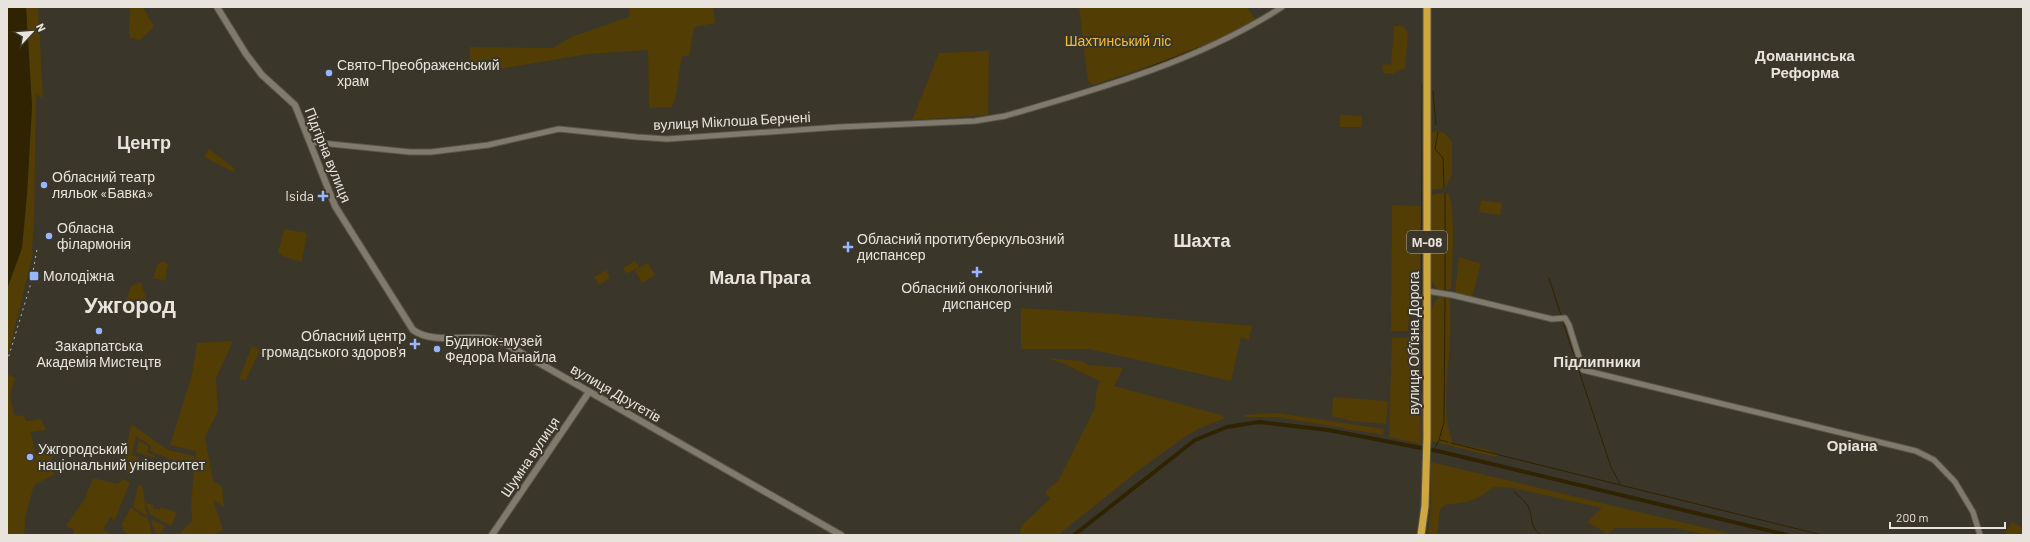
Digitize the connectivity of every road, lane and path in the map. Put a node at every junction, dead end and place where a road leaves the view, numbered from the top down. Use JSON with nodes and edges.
{"nodes":[{"id":1,"x":217,"y":7,"type":"edge"},
{"id":2,"x":1282,"y":7,"type":"edge"},
{"id":3,"x":1427,"y":7,"type":"edge"},
{"id":4,"x":311,"y":142,"type":"junction"},
{"id":5,"x":386,"y":287,"type":"joint"},
{"id":6,"x":1427,"y":291,"type":"junction"},
{"id":7,"x":588,"y":392,"type":"junction"},
{"id":8,"x":492,"y":535,"type":"edge"},
{"id":9,"x":841,"y":535,"type":"edge"},
{"id":10,"x":1421,"y":535,"type":"edge"},
{"id":11,"x":1980,"y":535,"type":"edge"}],
"edges":[{"from":1,"to":4,"type":"main road","name":"Підгірна вулиця"},
{"from":2,"to":4,"type":"street","name":"вулиця Міклоша Берчені"},
{"from":3,"to":6,"type":"highway","name":"вулиця Обʼїзна Дорога","number":"М-08"},
{"from":4,"to":5,"type":"main road","name":"Підгірна вулиця"},
{"from":5,"to":7,"type":"main road","name":"вулиця Другетів"},
{"from":6,"to":10,"type":"highway","name":"вулиця Обʼїзна Дорога","number":"М-08"},
{"from":6,"to":11,"type":"street"},
{"from":7,"to":8,"type":"main road","name":"Шумна вулиця"},
{"from":7,"to":9,"type":"main road","name":"вулиця Другетів"}]}
